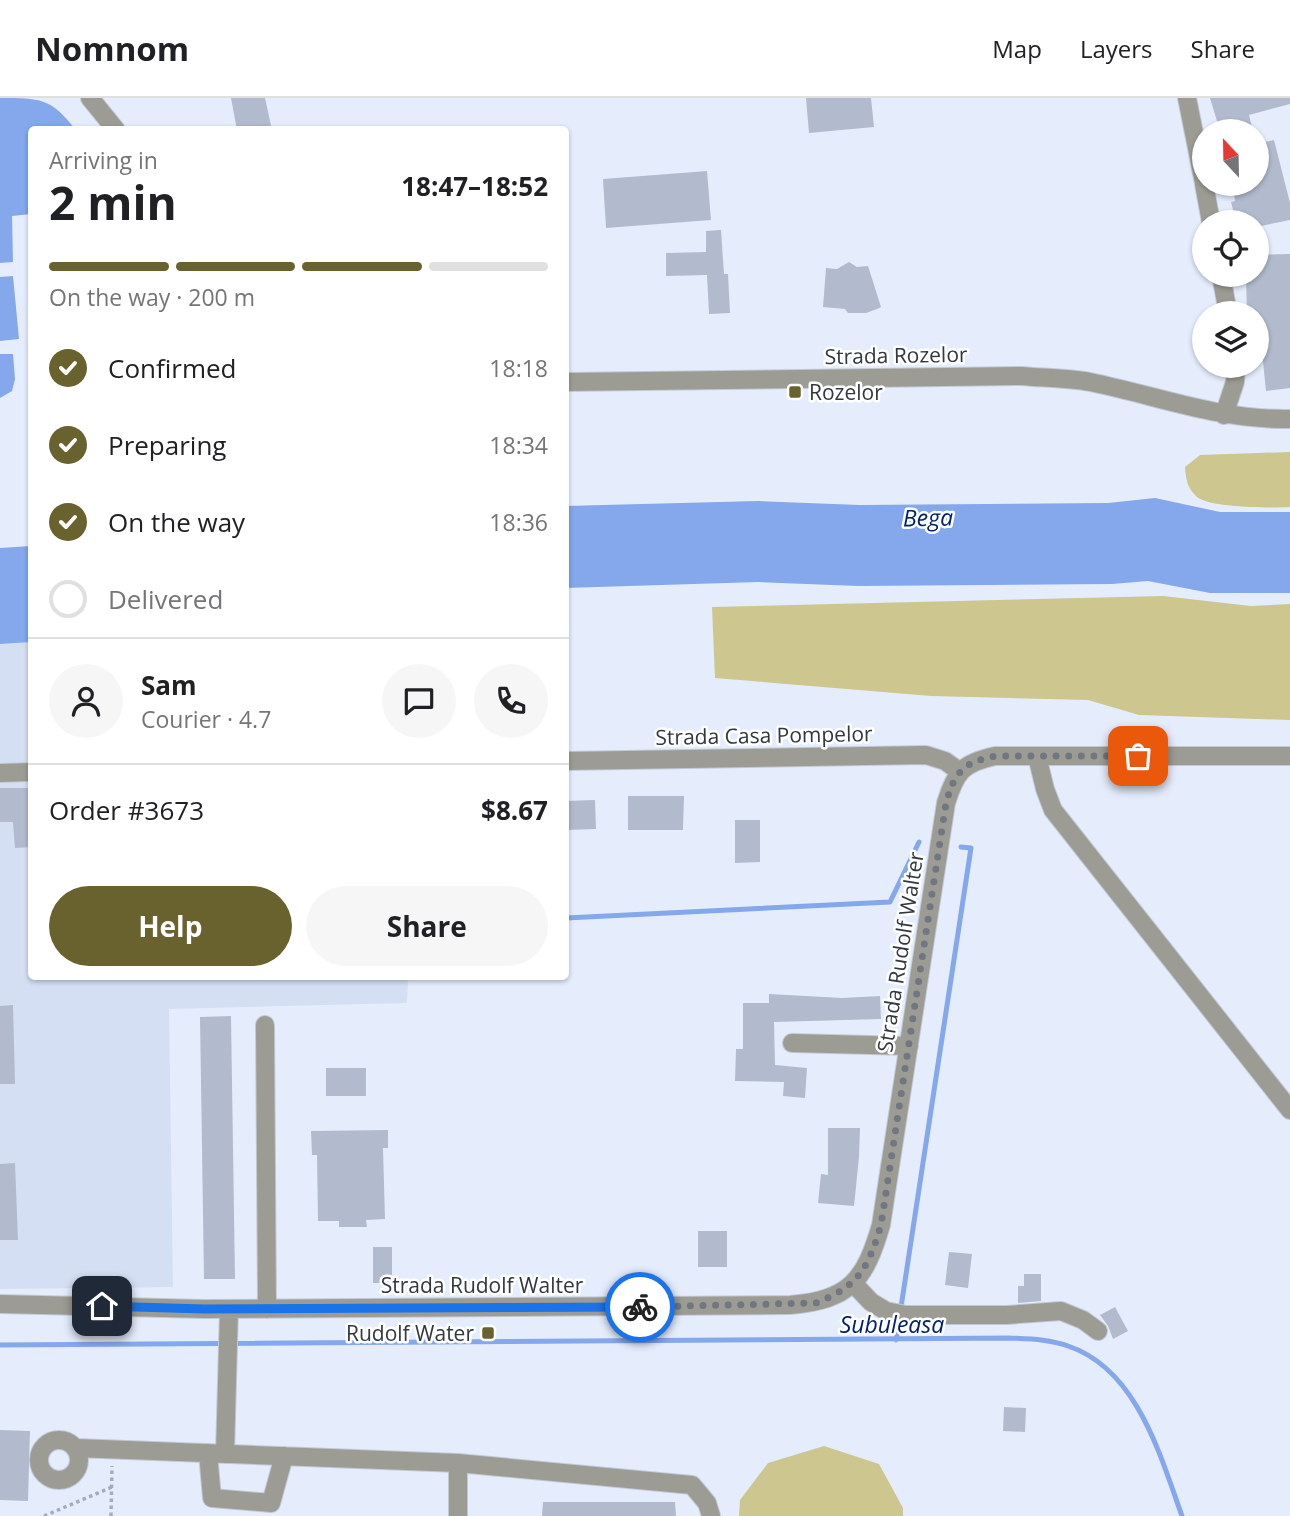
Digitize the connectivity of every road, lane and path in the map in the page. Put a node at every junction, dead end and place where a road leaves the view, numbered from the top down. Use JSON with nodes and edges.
{"nodes":[{"id":1,"x":90,"y":98,"type":"edge"},
{"id":2,"x":1187,"y":98,"type":"edge"},
{"id":3,"x":1192,"y":123,"type":"edge"},
{"id":4,"x":113,"y":126,"type":"edge"},
{"id":5,"x":1235,"y":378,"type":"edge"},
{"id":6,"x":569,"y":382,"type":"edge"},
{"id":7,"x":1224,"y":415,"type":"junction"},
{"id":8,"x":1290,"y":419,"type":"edge"},
{"id":9,"x":1037,"y":756,"type":"junction"},
{"id":10,"x":1290,"y":756,"type":"edge"},
{"id":11,"x":569,"y":761,"type":"edge"},
{"id":12,"x":959,"y":771,"type":"junction"},
{"id":13,"x":28,"y":772,"type":"edge"},
{"id":14,"x":0,"y":773,"type":"edge"},
{"id":15,"x":265,"y":1025,"type":"dead end"},
{"id":16,"x":792,"y":1043,"type":"dead end"},
{"id":17,"x":909,"y":1046,"type":"junction"},
{"id":18,"x":1290,"y":1110,"type":"edge"},
{"id":19,"x":853,"y":1283,"type":"junction"},
{"id":20,"x":0,"y":1304,"type":"edge"},
{"id":21,"x":267,"y":1309,"type":"junction"},
{"id":22,"x":229,"y":1314,"type":"junction"},
{"id":23,"x":1098,"y":1331,"type":"dead end"},
{"id":24,"x":76,"y":1448,"type":"dead end"},
{"id":25,"x":112,"y":1449,"type":"junction"},
{"id":26,"x":216,"y":1453,"type":"junction"},
{"id":27,"x":284,"y":1456,"type":"junction"},
{"id":28,"x":458,"y":1463,"type":"junction"},
{"id":29,"x":112,"y":1487,"type":"junction"},
{"id":30,"x":44,"y":1516,"type":"edge"},
{"id":31,"x":111,"y":1516,"type":"edge"},
{"id":32,"x":458,"y":1516,"type":"edge"},
{"id":33,"x":711,"y":1516,"type":"edge"}],
"edges":[{"from":1,"to":4,"type":"street"},
{"from":2,"to":3,"type":"street"},
{"from":5,"to":7,"type":"street"},
{"from":6,"to":7,"type":"street","name":"Strada Rozelor"},
{"from":7,"to":8,"type":"street","name":"Strada Rozelor"},
{"from":9,"to":10,"type":"street"},
{"from":9,"to":12,"type":"street"},
{"from":9,"to":18,"type":"street"},
{"from":11,"to":12,"type":"street","name":"Strada Casa Pompelor"},
{"from":12,"to":17,"type":"street","name":"Strada Rudolf Walter"},
{"from":13,"to":14,"type":"street"},
{"from":15,"to":21,"type":"street"},
{"from":16,"to":17,"type":"street"},
{"from":17,"to":19,"type":"street","name":"Strada Rudolf Walter"},
{"from":19,"to":21,"type":"street","name":"Strada Rudolf Walter"},
{"from":19,"to":23,"type":"street"},
{"from":20,"to":22,"type":"street","name":"Strada Rudolf Walter"},
{"from":21,"to":22,"type":"street","name":"Strada Rudolf Walter"},
{"from":22,"to":26,"type":"street"},
{"from":24,"to":25,"type":"street"},
{"from":25,"to":26,"type":"street"},
{"from":25,"to":29,"type":"path"},
{"from":26,"to":27,"type":"street"},
{"from":26,"to":27,"type":"street"},
{"from":27,"to":28,"type":"street"},
{"from":28,"to":32,"type":"street"},
{"from":28,"to":33,"type":"street"},
{"from":29,"to":30,"type":"path"},
{"from":29,"to":31,"type":"path"}]}
